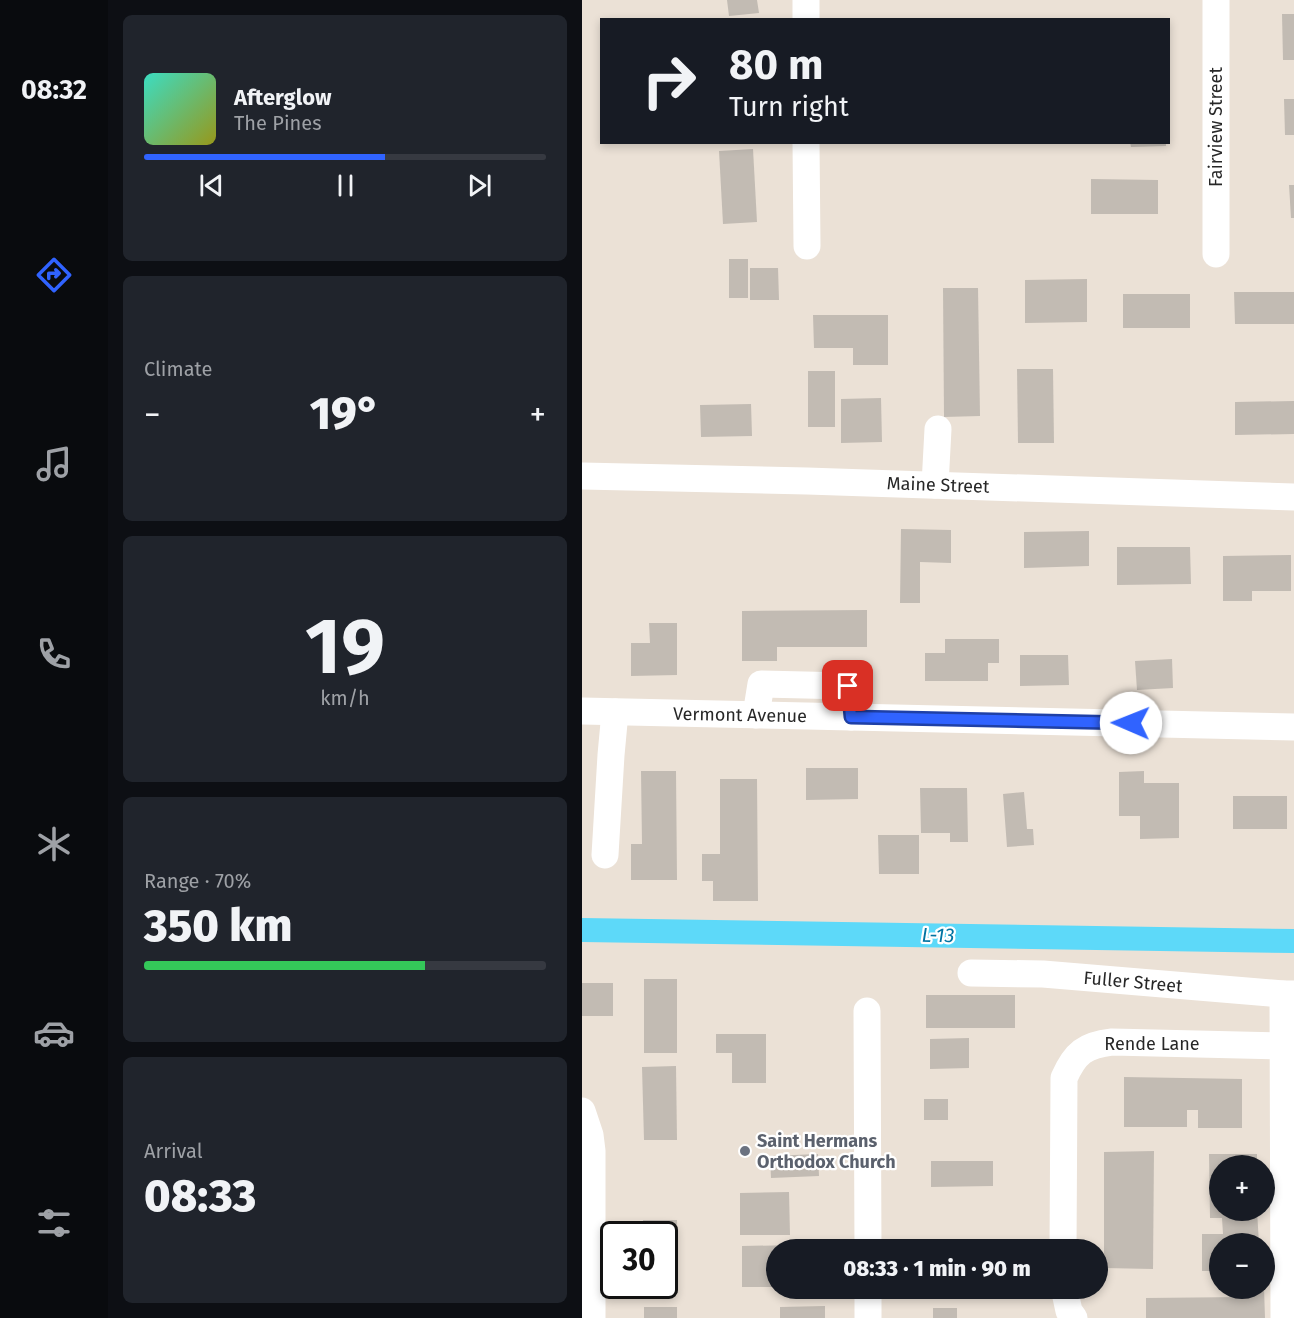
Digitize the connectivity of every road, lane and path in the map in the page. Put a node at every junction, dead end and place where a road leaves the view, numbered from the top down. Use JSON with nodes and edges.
{"nodes":[{"id":1,"x":806,"y":0,"type":"edge"},
{"id":2,"x":1216,"y":0,"type":"edge"},
{"id":3,"x":806,"y":18,"type":"edge"},
{"id":4,"x":806,"y":144,"type":"edge"},
{"id":5,"x":807,"y":246,"type":"dead end"},
{"id":6,"x":1216,"y":254,"type":"dead end"},
{"id":7,"x":938,"y":429,"type":"dead end"},
{"id":8,"x":582,"y":476,"type":"edge"},
{"id":9,"x":935,"y":485,"type":"junction"},
{"id":10,"x":1294,"y":497,"type":"edge"},
{"id":11,"x":582,"y":711,"type":"edge"},
{"id":12,"x":615,"y":712,"type":"junction"},
{"id":13,"x":1294,"y":727,"type":"edge"},
{"id":14,"x":605,"y":855,"type":"dead end"},
{"id":15,"x":971,"y":973,"type":"dead end"},
{"id":16,"x":1289,"y":994,"type":"edge"},
{"id":17,"x":867,"y":1011,"type":"dead end"},
{"id":18,"x":1283,"y":1046,"type":"junction"},
{"id":19,"x":582,"y":1111,"type":"edge"},
{"id":20,"x":868,"y":1239,"type":"edge"},
{"id":21,"x":1064,"y":1239,"type":"edge"},
{"id":22,"x":868,"y":1299,"type":"edge"},
{"id":23,"x":1066,"y":1299,"type":"edge"},
{"id":24,"x":592,"y":1318,"type":"edge"},
{"id":25,"x":868,"y":1318,"type":"edge"},
{"id":26,"x":1074,"y":1318,"type":"edge"},
{"id":27,"x":1284,"y":1318,"type":"edge"}],
"edges":[{"from":1,"to":3,"type":"street"},
{"from":2,"to":6,"type":"street","name":"Fairview Street"},
{"from":4,"to":5,"type":"street"},
{"from":7,"to":9,"type":"street"},
{"from":8,"to":9,"type":"street","name":"Maine Street"},
{"from":9,"to":10,"type":"street","name":"Maine Street"},
{"from":11,"to":12,"type":"street","name":"Vermont Avenue"},
{"from":12,"to":13,"type":"street","name":"Vermont Avenue"},
{"from":12,"to":14,"type":"street"},
{"from":15,"to":16,"type":"street","name":"Fuller Street"},
{"from":16,"to":18,"type":"street"},
{"from":17,"to":20,"type":"street"},
{"from":18,"to":21,"type":"street","name":"Rende Lane"},
{"from":18,"to":27,"type":"street"},
{"from":19,"to":24,"type":"street"},
{"from":22,"to":25,"type":"street"},
{"from":23,"to":26,"type":"street"}]}
